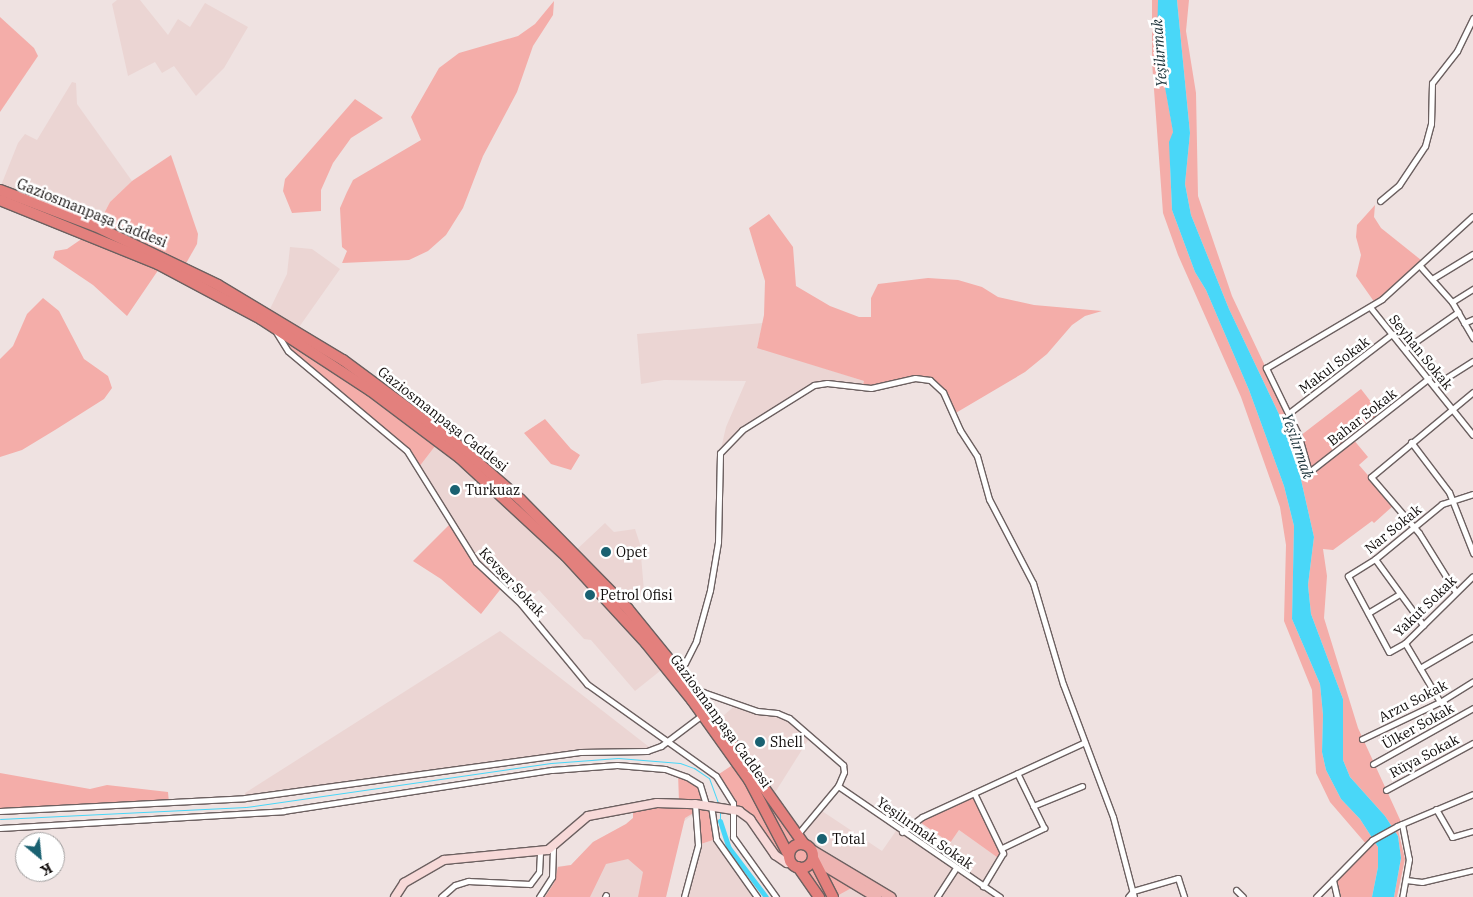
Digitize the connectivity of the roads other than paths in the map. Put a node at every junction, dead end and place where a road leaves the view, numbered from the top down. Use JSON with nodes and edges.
{"nodes":[{"id":1,"x":1473,"y":18,"type":"edge"},
{"id":2,"x":0,"y":190,"type":"edge"},
{"id":3,"x":0,"y":200,"type":"edge"},
{"id":4,"x":1380,"y":201,"type":"dead end"},
{"id":5,"x":1473,"y":216,"type":"edge"},
{"id":6,"x":1473,"y":254,"type":"edge"},
{"id":7,"x":1420,"y":266,"type":"junction"},
{"id":8,"x":1432,"y":279,"type":"junction"},
{"id":9,"x":1473,"y":289,"type":"edge"},
{"id":10,"x":1452,"y":302,"type":"junction"},
{"id":11,"x":1370,"y":307,"type":"junction"},
{"id":12,"x":1458,"y":312,"type":"junction"},
{"id":13,"x":1473,"y":318,"type":"edge"},
{"id":14,"x":1464,"y":323,"type":"junction"},
{"id":15,"x":275,"y":327,"type":"junction"},
{"id":16,"x":1392,"y":334,"type":"junction"},
{"id":17,"x":1473,"y":338,"type":"edge"},
{"id":18,"x":1405,"y":349,"type":"junction"},
{"id":19,"x":1473,"y":361,"type":"edge"},
{"id":20,"x":1429,"y":378,"type":"junction"},
{"id":21,"x":1434,"y":386,"type":"junction"},
{"id":22,"x":1473,"y":392,"type":"edge"},
{"id":23,"x":1453,"y":408,"type":"junction"},
{"id":24,"x":1289,"y":413,"type":"junction"},
{"id":25,"x":1473,"y":423,"type":"edge"},
{"id":26,"x":1467,"y":426,"type":"junction"},
{"id":27,"x":1473,"y":435,"type":"edge"},
{"id":28,"x":1411,"y":442,"type":"junction"},
{"id":29,"x":1473,"y":494,"type":"edge"},
{"id":30,"x":1453,"y":500,"type":"junction"},
{"id":31,"x":1414,"y":528,"type":"junction"},
{"id":32,"x":1473,"y":553,"type":"edge"},
{"id":33,"x":1375,"y":559,"type":"junction"},
{"id":34,"x":1348,"y":576,"type":"joint"},
{"id":35,"x":1473,"y":576,"type":"edge"},
{"id":36,"x":1455,"y":591,"type":"junction"},
{"id":37,"x":1400,"y":594,"type":"junction"},
{"id":38,"x":1368,"y":613,"type":"junction"},
{"id":39,"x":1423,"y":625,"type":"junction"},
{"id":40,"x":1473,"y":637,"type":"edge"},
{"id":41,"x":1405,"y":644,"type":"junction"},
{"id":42,"x":1420,"y":668,"type":"junction"},
{"id":43,"x":677,"y":669,"type":"junction"},
{"id":44,"x":1473,"y":681,"type":"edge"},
{"id":45,"x":698,"y":695,"type":"junction"},
{"id":46,"x":1440,"y":702,"type":"junction"},
{"id":47,"x":1473,"y":708,"type":"edge"},
{"id":48,"x":702,"y":714,"type":"junction"},
{"id":49,"x":1362,"y":739,"type":"dead end"},
{"id":50,"x":668,"y":741,"type":"junction"},
{"id":51,"x":1085,"y":742,"type":"junction"},
{"id":52,"x":1473,"y":743,"type":"edge"},
{"id":53,"x":1373,"y":764,"type":"dead end"},
{"id":54,"x":1017,"y":773,"type":"junction"},
{"id":55,"x":838,"y":786,"type":"junction"},
{"id":56,"x":1082,"y":786,"type":"dead end"},
{"id":57,"x":1386,"y":790,"type":"dead end"},
{"id":58,"x":974,"y":793,"type":"junction"},
{"id":59,"x":1473,"y":794,"type":"edge"},
{"id":60,"x":695,"y":804,"type":"junction"},
{"id":61,"x":711,"y":806,"type":"junction"},
{"id":62,"x":1033,"y":806,"type":"junction"},
{"id":63,"x":730,"y":809,"type":"junction"},
{"id":64,"x":1436,"y":810,"type":"junction"},
{"id":65,"x":0,"y":811,"type":"edge"},
{"id":66,"x":1402,"y":824,"type":"junction"},
{"id":67,"x":0,"y":828,"type":"edge"},
{"id":68,"x":1473,"y":831,"type":"edge"},
{"id":69,"x":902,"y":832,"type":"junction"},
{"id":70,"x":796,"y":835,"type":"junction"},
{"id":71,"x":554,"y":847,"type":"junction"},
{"id":72,"x":1002,"y":848,"type":"junction"},
{"id":73,"x":809,"y":851,"type":"junction"},
{"id":74,"x":540,"y":852,"type":"junction"},
{"id":75,"x":792,"y":861,"type":"junction"},
{"id":76,"x":955,"y":869,"type":"junction"},
{"id":77,"x":1473,"y":870,"type":"edge"},
{"id":78,"x":1333,"y":880,"type":"junction"},
{"id":79,"x":1406,"y":880,"type":"junction"},
{"id":80,"x":983,"y":886,"type":"junction"},
{"id":81,"x":1236,"y":890,"type":"dead end"},
{"id":82,"x":1133,"y":894,"type":"edge"},
{"id":83,"x":395,"y":897,"type":"edge"},
{"id":84,"x":441,"y":897,"type":"edge"},
{"id":85,"x":539,"y":897,"type":"edge"},
{"id":86,"x":684,"y":897,"type":"edge"},
{"id":87,"x":757,"y":897,"type":"edge"},
{"id":88,"x":776,"y":897,"type":"edge"},
{"id":89,"x":819,"y":897,"type":"edge"},
{"id":90,"x":833,"y":897,"type":"edge"},
{"id":91,"x":876,"y":897,"type":"edge"},
{"id":92,"x":891,"y":897,"type":"edge"},
{"id":93,"x":938,"y":897,"type":"edge"},
{"id":94,"x":1000,"y":897,"type":"edge"},
{"id":95,"x":1128,"y":897,"type":"edge"},
{"id":96,"x":1184,"y":897,"type":"edge"},
{"id":97,"x":1243,"y":897,"type":"edge"},
{"id":98,"x":1316,"y":897,"type":"edge"},
{"id":99,"x":1337,"y":897,"type":"edge"},
{"id":100,"x":1402,"y":897,"type":"edge"}],
"edges":[{"from":1,"to":4,"type":"street"},
{"from":2,"to":43,"type":"highway","name":"Gaziosmanpaşa Caddesi"},
{"from":3,"to":15,"type":"highway","name":"Gaziosmanpaşa Caddesi"},
{"from":5,"to":7,"type":"street"},
{"from":6,"to":8,"type":"street"},
{"from":7,"to":8,"type":"street"},
{"from":7,"to":11,"type":"street"},
{"from":8,"to":10,"type":"street"},
{"from":9,"to":10,"type":"street"},
{"from":10,"to":12,"type":"street"},
{"from":11,"to":16,"type":"street","name":"Seyhan Sokak"},
{"from":11,"to":24,"type":"street"},
{"from":12,"to":14,"type":"street"},
{"from":12,"to":18,"type":"street"},
{"from":13,"to":14,"type":"street"},
{"from":14,"to":17,"type":"street"},
{"from":15,"to":48,"type":"highway","name":"Gaziosmanpaşa Caddesi"},
{"from":15,"to":50,"type":"street","name":"Kevser Sokak"},
{"from":16,"to":18,"type":"street","name":"Seyhan Sokak"},
{"from":16,"to":24,"type":"street","name":"Makul Sokak"},
{"from":18,"to":20,"type":"street","name":"Seyhan Sokak"},
{"from":19,"to":21,"type":"street"},
{"from":20,"to":21,"type":"street","name":"Seyhan Sokak"},
{"from":20,"to":24,"type":"street","name":"Bahar Sokak"},
{"from":21,"to":23,"type":"street","name":"Seyhan Sokak"},
{"from":22,"to":23,"type":"street"},
{"from":23,"to":26,"type":"street","name":"Seyhan Sokak"},
{"from":23,"to":28,"type":"street"},
{"from":25,"to":26,"type":"street"},
{"from":26,"to":27,"type":"street","name":"Seyhan Sokak"},
{"from":28,"to":30,"type":"street"},
{"from":28,"to":31,"type":"street"},
{"from":29,"to":30,"type":"street","name":"Nar Sokak"},
{"from":30,"to":31,"type":"street","name":"Nar Sokak"},
{"from":30,"to":32,"type":"street"},
{"from":31,"to":33,"type":"street","name":"Nar Sokak"},
{"from":31,"to":36,"type":"street"},
{"from":33,"to":34,"type":"street","name":"Nar Sokak"},
{"from":33,"to":37,"type":"street"},
{"from":34,"to":38,"type":"street","name":"Yakut Sokak"},
{"from":35,"to":36,"type":"street","name":"Yakut Sokak"},
{"from":36,"to":39,"type":"street","name":"Yakut Sokak"},
{"from":37,"to":38,"type":"street"},
{"from":37,"to":39,"type":"street"},
{"from":38,"to":41,"type":"street","name":"Yakut Sokak"},
{"from":39,"to":41,"type":"street","name":"Yakut Sokak"},
{"from":40,"to":42,"type":"street"},
{"from":41,"to":42,"type":"street"},
{"from":42,"to":46,"type":"street"},
{"from":43,"to":45,"type":"highway","name":"Gaziosmanpaşa Caddesi"},
{"from":43,"to":51,"type":"street"},
{"from":44,"to":46,"type":"street","name":"Arzu Sokak"},
{"from":45,"to":55,"type":"street"},
{"from":45,"to":70,"type":"highway","name":"Gaziosmanpaşa Caddesi"},
{"from":46,"to":49,"type":"street","name":"Arzu Sokak"},
{"from":47,"to":53,"type":"street","name":"Ülker Sokak"},
{"from":48,"to":50,"type":"street"},
{"from":48,"to":75,"type":"highway","name":"Gaziosmanpaşa Caddesi"},
{"from":50,"to":63,"type":"street","name":"Kevser Sokak"},
{"from":50,"to":65,"type":"street"},
{"from":51,"to":54,"type":"street"},
{"from":51,"to":82,"type":"street"},
{"from":52,"to":57,"type":"street","name":"Rüya Sokak"},
{"from":54,"to":58,"type":"street"},
{"from":54,"to":62,"type":"street"},
{"from":55,"to":69,"type":"street","name":"Yeşilırmak Sokak"},
{"from":55,"to":70,"type":"street"},
{"from":56,"to":62,"type":"street"},
{"from":58,"to":69,"type":"street"},
{"from":58,"to":72,"type":"street"},
{"from":59,"to":64,"type":"street"},
{"from":60,"to":61,"type":"street"},
{"from":60,"to":71,"type":"street"},
{"from":60,"to":86,"type":"street"},
{"from":61,"to":63,"type":"street"},
{"from":61,"to":67,"type":"street"},
{"from":61,"to":87,"type":"street"},
{"from":62,"to":72,"type":"street"},
{"from":63,"to":75,"type":"street"},
{"from":63,"to":88,"type":"street"},
{"from":64,"to":66,"type":"street"},
{"from":64,"to":68,"type":"street"},
{"from":66,"to":78,"type":"street"},
{"from":66,"to":79,"type":"street"},
{"from":69,"to":76,"type":"street","name":"Yeşilırmak Sokak"},
{"from":70,"to":73,"type":"highway","name":"Gaziosmanpaşa Caddesi"},
{"from":71,"to":74,"type":"street"},
{"from":71,"to":85,"type":"street"},
{"from":72,"to":80,"type":"street"},
{"from":73,"to":75,"type":"highway"},
{"from":73,"to":75,"type":"highway"},
{"from":73,"to":90,"type":"highway"},
{"from":73,"to":91,"type":"main road","name":"Gaziosmanpaşa Caddesi"},
{"from":73,"to":92,"type":"main road","name":"Gaziosmanpaşa Caddesi"},
{"from":74,"to":83,"type":"street"},
{"from":74,"to":84,"type":"street"},
{"from":75,"to":89,"type":"highway","name":"Gaziosmanpaşa Caddesi"},
{"from":76,"to":80,"type":"street","name":"Yeşilırmak Sokak"},
{"from":76,"to":93,"type":"street"},
{"from":77,"to":79,"type":"street"},
{"from":78,"to":98,"type":"street"},
{"from":78,"to":99,"type":"street"},
{"from":79,"to":100,"type":"street"},
{"from":80,"to":94,"type":"street","name":"Yeşilırmak Sokak"},
{"from":81,"to":97,"type":"street"},
{"from":82,"to":95,"type":"street"},
{"from":82,"to":96,"type":"street"}]}
